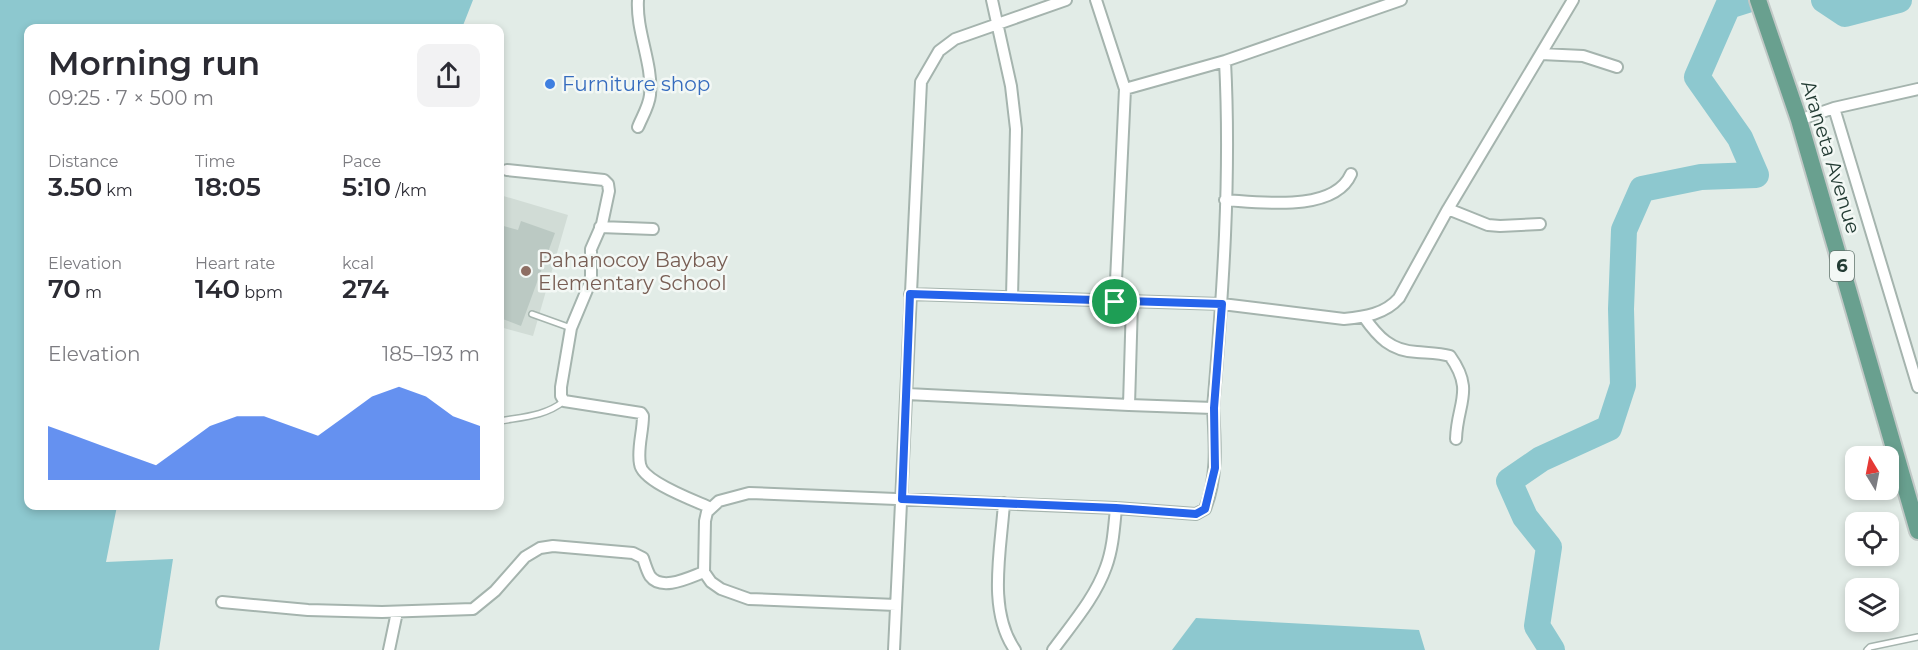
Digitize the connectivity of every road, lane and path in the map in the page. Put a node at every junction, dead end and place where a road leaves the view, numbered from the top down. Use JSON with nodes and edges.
{"nodes":[{"id":1,"x":638,"y":0,"type":"edge"},
{"id":2,"x":992,"y":0,"type":"edge"},
{"id":3,"x":1066,"y":0,"type":"edge"},
{"id":4,"x":1096,"y":0,"type":"edge"},
{"id":5,"x":1401,"y":0,"type":"edge"},
{"id":6,"x":1573,"y":0,"type":"edge"},
{"id":7,"x":1759,"y":2,"type":"edge"},
{"id":8,"x":998,"y":24,"type":"junction"},
{"id":9,"x":1541,"y":54,"type":"junction"},
{"id":10,"x":1225,"y":61,"type":"junction"},
{"id":11,"x":1617,"y":67,"type":"dead end"},
{"id":12,"x":1125,"y":89,"type":"junction"},
{"id":13,"x":1918,"y":90,"type":"edge"},
{"id":14,"x":1834,"y":108,"type":"junction"},
{"id":15,"x":1799,"y":120,"type":"junction"},
{"id":16,"x":638,"y":127,"type":"dead end"},
{"id":17,"x":507,"y":170,"type":"dead end"},
{"id":18,"x":1351,"y":174,"type":"dead end"},
{"id":19,"x":1225,"y":200,"type":"junction"},
{"id":20,"x":1448,"y":209,"type":"junction"},
{"id":21,"x":1540,"y":224,"type":"dead end"},
{"id":22,"x":600,"y":227,"type":"junction"},
{"id":23,"x":653,"y":230,"type":"dead end"},
{"id":24,"x":910,"y":294,"type":"junction"},
{"id":25,"x":1012,"y":297,"type":"junction"},
{"id":26,"x":1115,"y":302,"type":"junction"},
{"id":27,"x":1132,"y":302,"type":"junction"},
{"id":28,"x":1222,"y":304,"type":"junction"},
{"id":29,"x":532,"y":314,"type":"dead end"},
{"id":30,"x":1364,"y":316,"type":"junction"},
{"id":31,"x":571,"y":328,"type":"junction"},
{"id":32,"x":1918,"y":387,"type":"edge"},
{"id":33,"x":907,"y":394,"type":"junction"},
{"id":34,"x":564,"y":401,"type":"junction"},
{"id":35,"x":1129,"y":405,"type":"junction"},
{"id":36,"x":1214,"y":408,"type":"junction"},
{"id":37,"x":504,"y":420,"type":"edge"},
{"id":38,"x":1456,"y":439,"type":"dead end"},
{"id":39,"x":1913,"y":490,"type":"edge"},
{"id":40,"x":902,"y":499,"type":"junction"},
{"id":41,"x":1004,"y":503,"type":"junction"},
{"id":42,"x":711,"y":508,"type":"junction"},
{"id":43,"x":1116,"y":508,"type":"junction"},
{"id":44,"x":1918,"y":531,"type":"edge"},
{"id":45,"x":704,"y":572,"type":"junction"},
{"id":46,"x":222,"y":602,"type":"dead end"},
{"id":47,"x":896,"y":605,"type":"junction"},
{"id":48,"x":397,"y":612,"type":"junction"},
{"id":49,"x":1918,"y":637,"type":"edge"},
{"id":50,"x":389,"y":650,"type":"edge"},
{"id":51,"x":894,"y":650,"type":"edge"},
{"id":52,"x":1015,"y":650,"type":"edge"},
{"id":53,"x":1053,"y":650,"type":"edge"},
{"id":54,"x":1867,"y":650,"type":"edge"}],
"edges":[{"from":1,"to":16,"type":"street"},
{"from":2,"to":8,"type":"street"},
{"from":3,"to":8,"type":"street"},
{"from":4,"to":12,"type":"street"},
{"from":5,"to":10,"type":"street"},
{"from":6,"to":9,"type":"street"},
{"from":7,"to":15,"type":"main road","name":"Araneta Avenue","number":"6"},
{"from":8,"to":24,"type":"street"},
{"from":8,"to":25,"type":"street"},
{"from":9,"to":11,"type":"street"},
{"from":9,"to":20,"type":"street"},
{"from":10,"to":12,"type":"street"},
{"from":10,"to":19,"type":"street"},
{"from":12,"to":26,"type":"street"},
{"from":13,"to":14,"type":"street"},
{"from":14,"to":15,"type":"street"},
{"from":14,"to":32,"type":"street"},
{"from":15,"to":39,"type":"main road","name":"Araneta Avenue","number":"6"},
{"from":17,"to":22,"type":"street"},
{"from":18,"to":19,"type":"street"},
{"from":19,"to":28,"type":"street"},
{"from":20,"to":21,"type":"street"},
{"from":20,"to":30,"type":"street"},
{"from":22,"to":23,"type":"street"},
{"from":22,"to":31,"type":"street"},
{"from":24,"to":25,"type":"street"},
{"from":24,"to":33,"type":"street"},
{"from":25,"to":26,"type":"street"},
{"from":26,"to":27,"type":"street"},
{"from":27,"to":28,"type":"street"},
{"from":27,"to":35,"type":"street"},
{"from":28,"to":30,"type":"street"},
{"from":28,"to":36,"type":"street"},
{"from":29,"to":31,"type":"lane"},
{"from":30,"to":38,"type":"street"},
{"from":31,"to":34,"type":"street"},
{"from":33,"to":35,"type":"street"},
{"from":33,"to":40,"type":"street"},
{"from":34,"to":37,"type":"lane"},
{"from":34,"to":42,"type":"street"},
{"from":35,"to":36,"type":"street"},
{"from":36,"to":43,"type":"street"},
{"from":39,"to":44,"type":"main road","name":"Araneta Avenue","number":"6"},
{"from":40,"to":41,"type":"street"},
{"from":40,"to":42,"type":"street"},
{"from":40,"to":47,"type":"street"},
{"from":41,"to":43,"type":"street"},
{"from":41,"to":52,"type":"street"},
{"from":42,"to":45,"type":"street"},
{"from":43,"to":53,"type":"street"},
{"from":45,"to":47,"type":"street"},
{"from":45,"to":48,"type":"street"},
{"from":46,"to":48,"type":"street"},
{"from":47,"to":51,"type":"street"},
{"from":48,"to":50,"type":"street"},
{"from":49,"to":54,"type":"lane"}]}
